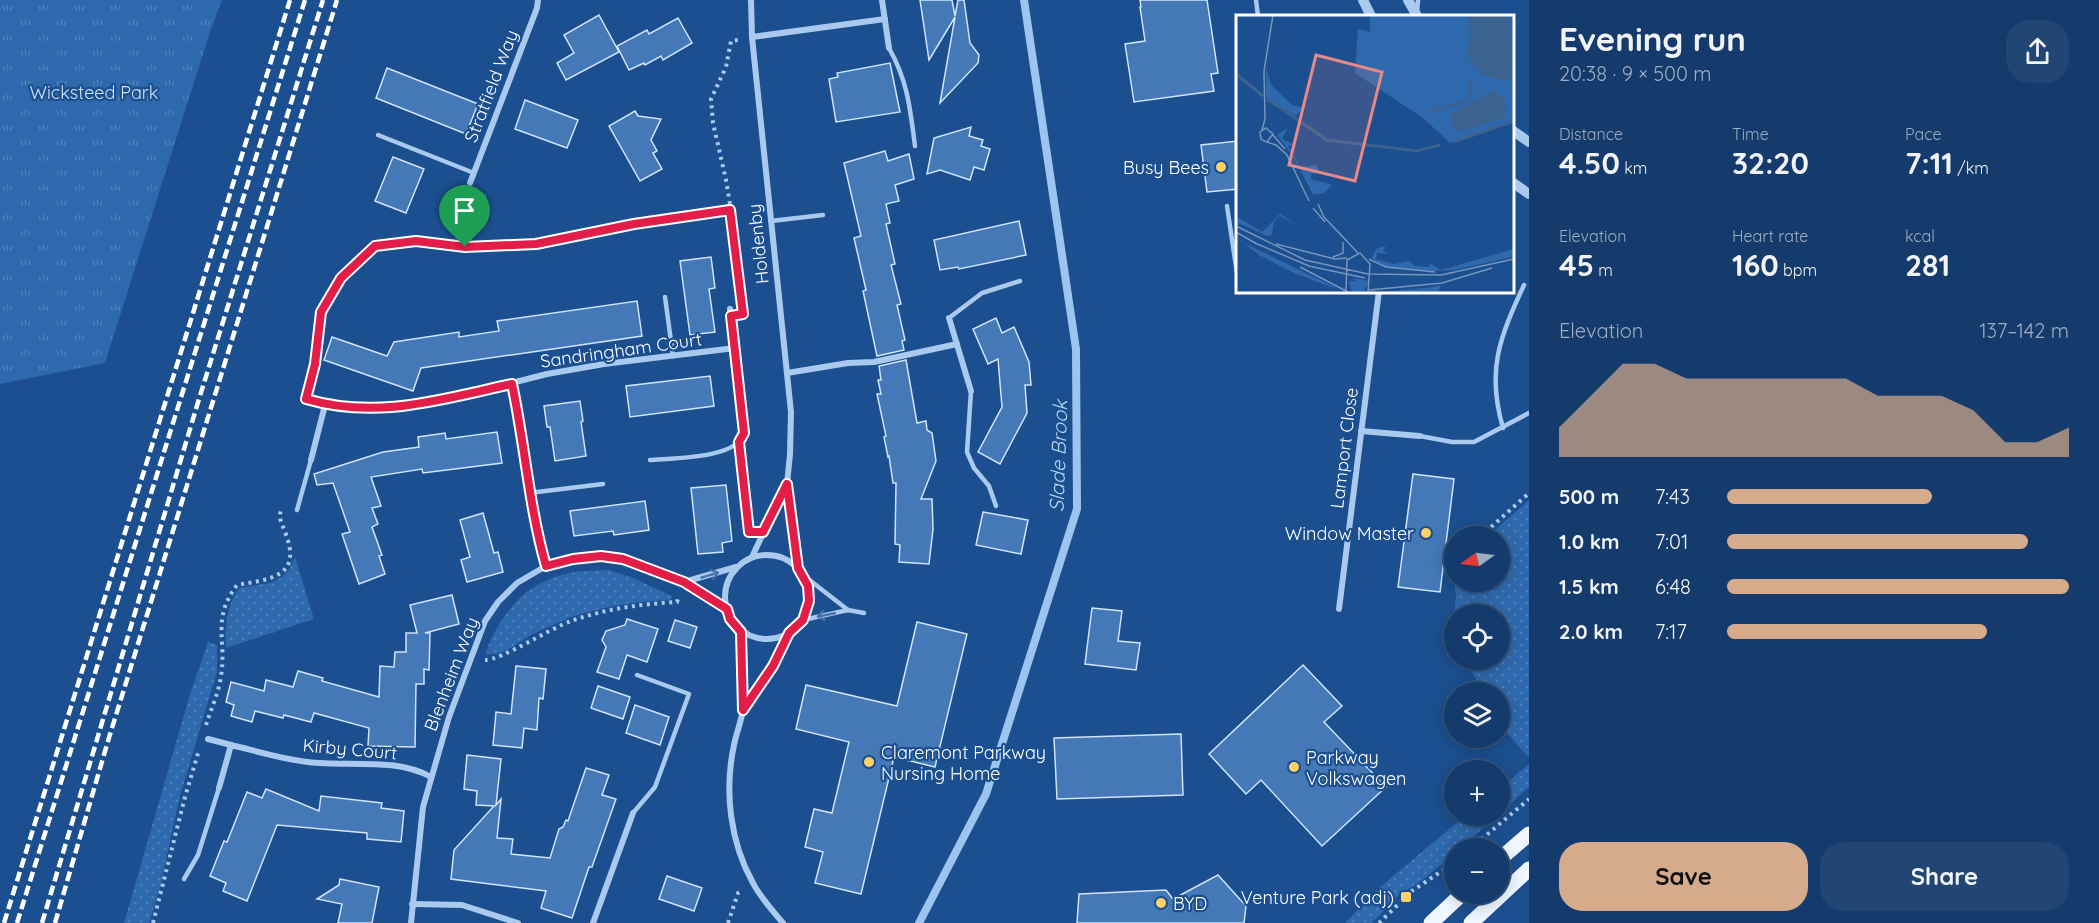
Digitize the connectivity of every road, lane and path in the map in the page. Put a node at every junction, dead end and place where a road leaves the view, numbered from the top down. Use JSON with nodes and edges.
{"nodes":[{"id":1,"x":538,"y":0,"type":"edge"},
{"id":2,"x":751,"y":0,"type":"edge"},
{"id":3,"x":882,"y":0,"type":"edge"},
{"id":4,"x":1256,"y":0,"type":"edge"},
{"id":5,"x":1363,"y":0,"type":"edge"},
{"id":6,"x":1407,"y":0,"type":"edge"},
{"id":7,"x":1418,"y":0,"type":"edge"},
{"id":8,"x":1258,"y":15,"type":"edge"},
{"id":9,"x":1369,"y":15,"type":"edge"},
{"id":10,"x":1416,"y":15,"type":"edge"},
{"id":11,"x":1417,"y":15,"type":"edge"},
{"id":12,"x":885,"y":19,"type":"junction"},
{"id":13,"x":752,"y":38,"type":"junction"},
{"id":14,"x":889,"y":48,"type":"joint"},
{"id":15,"x":1514,"y":131,"type":"edge"},
{"id":16,"x":378,"y":135,"type":"dead end"},
{"id":17,"x":1528,"y":141,"type":"edge"},
{"id":18,"x":915,"y":146,"type":"dead end"},
{"id":19,"x":474,"y":172,"type":"junction"},
{"id":20,"x":470,"y":183,"type":"joint"},
{"id":21,"x":1514,"y":183,"type":"edge"},
{"id":22,"x":1529,"y":194,"type":"edge"},
{"id":23,"x":1227,"y":206,"type":"dead end"},
{"id":24,"x":730,"y":210,"type":"junction"},
{"id":25,"x":823,"y":215,"type":"dead end"},
{"id":26,"x":771,"y":221,"type":"junction"},
{"id":27,"x":465,"y":247,"type":"junction"},
{"id":28,"x":1236,"y":267,"type":"edge"},
{"id":29,"x":1020,"y":281,"type":"dead end"},
{"id":30,"x":1524,"y":285,"type":"dead end"},
{"id":31,"x":1378,"y":292,"type":"edge"},
{"id":32,"x":665,"y":297,"type":"dead end"},
{"id":33,"x":730,"y":313,"type":"joint"},
{"id":34,"x":949,"y":318,"type":"joint"},
{"id":35,"x":957,"y":344,"type":"junction"},
{"id":36,"x":735,"y":348,"type":"junction"},
{"id":37,"x":673,"y":356,"type":"junction"},
{"id":38,"x":787,"y":373,"type":"junction"},
{"id":39,"x":738,"y":380,"type":"joint"},
{"id":40,"x":512,"y":384,"type":"junction"},
{"id":41,"x":971,"y":391,"type":"joint"},
{"id":42,"x":306,"y":399,"type":"joint"},
{"id":43,"x":325,"y":405,"type":"junction"},
{"id":44,"x":1529,"y":413,"type":"edge"},
{"id":45,"x":1503,"y":428,"type":"junction"},
{"id":46,"x":1361,"y":430,"type":"junction"},
{"id":47,"x":1420,"y":436,"type":"joint"},
{"id":48,"x":739,"y":442,"type":"junction"},
{"id":49,"x":311,"y":460,"type":"joint"},
{"id":50,"x":650,"y":460,"type":"dead end"},
{"id":51,"x":603,"y":483,"type":"dead end"},
{"id":52,"x":787,"y":484,"type":"junction"},
{"id":53,"x":529,"y":493,"type":"junction"},
{"id":54,"x":1529,"y":493,"type":"edge"},
{"id":55,"x":996,"y":506,"type":"dead end"},
{"id":56,"x":282,"y":507,"type":"dead end"},
{"id":57,"x":297,"y":510,"type":"dead end"},
{"id":58,"x":1492,"y":526,"type":"edge"},
{"id":59,"x":763,"y":532,"type":"junction"},
{"id":60,"x":752,"y":557,"type":"junction"},
{"id":61,"x":546,"y":566,"type":"junction"},
{"id":62,"x":737,"y":567,"type":"junction"},
{"id":63,"x":798,"y":568,"type":"junction"},
{"id":64,"x":803,"y":575,"type":"junction"},
{"id":65,"x":684,"y":582,"type":"junction"},
{"id":66,"x":678,"y":598,"type":"dead end"},
{"id":67,"x":727,"y":609,"type":"junction"},
{"id":68,"x":1339,"y":609,"type":"dead end"},
{"id":69,"x":848,"y":610,"type":"junction"},
{"id":70,"x":864,"y":613,"type":"dead end"},
{"id":71,"x":803,"y":620,"type":"junction"},
{"id":72,"x":741,"y":632,"type":"junction"},
{"id":73,"x":789,"y":633,"type":"junction"},
{"id":74,"x":482,"y":660,"type":"dead end"},
{"id":75,"x":637,"y":675,"type":"dead end"},
{"id":76,"x":743,"y":710,"type":"junction"},
{"id":77,"x":205,"y":729,"type":"dead end"},
{"id":78,"x":208,"y":740,"type":"dead end"},
{"id":79,"x":231,"y":745,"type":"junction"},
{"id":80,"x":199,"y":748,"type":"dead end"},
{"id":81,"x":431,"y":777,"type":"junction"},
{"id":82,"x":219,"y":788,"type":"joint"},
{"id":83,"x":1529,"y":799,"type":"edge"},
{"id":84,"x":633,"y":813,"type":"joint"},
{"id":85,"x":1529,"y":834,"type":"edge"},
{"id":86,"x":1483,"y":838,"type":"edge"},
{"id":87,"x":1510,"y":850,"type":"edge"},
{"id":88,"x":1444,"y":869,"type":"edge"},
{"id":89,"x":1529,"y":869,"type":"edge"},
{"id":90,"x":184,"y":879,"type":"dead end"},
{"id":91,"x":753,"y":884,"type":"junction"},
{"id":92,"x":412,"y":904,"type":"junction"},
{"id":93,"x":1451,"y":904,"type":"edge"},
{"id":94,"x":153,"y":923,"type":"edge"},
{"id":95,"x":411,"y":923,"type":"edge"},
{"id":96,"x":518,"y":923,"type":"edge"},
{"id":97,"x":593,"y":923,"type":"edge"},
{"id":98,"x":728,"y":923,"type":"edge"},
{"id":99,"x":783,"y":923,"type":"edge"},
{"id":100,"x":1379,"y":923,"type":"edge"},
{"id":101,"x":1431,"y":923,"type":"edge"},
{"id":102,"x":1471,"y":923,"type":"edge"}],
"edges":[{"from":1,"to":19,"type":"street","name":"Stratfield Way"},
{"from":2,"to":13,"type":"street","name":"Holdenby"},
{"from":3,"to":12,"type":"street"},
{"from":4,"to":8,"type":"lane"},
{"from":5,"to":9,"type":"street"},
{"from":6,"to":10,"type":"street"},
{"from":7,"to":11,"type":"lane"},
{"from":12,"to":13,"type":"street"},
{"from":12,"to":14,"type":"street"},
{"from":13,"to":24,"type":"path"},
{"from":13,"to":26,"type":"street","name":"Holdenby"},
{"from":14,"to":18,"type":"lane"},
{"from":15,"to":17,"type":"street"},
{"from":16,"to":19,"type":"lane"},
{"from":19,"to":20,"type":"street","name":"Stratfield Way"},
{"from":20,"to":27,"type":"path"},
{"from":21,"to":22,"type":"street"},
{"from":23,"to":28,"type":"lane"},
{"from":24,"to":27,"type":"path"},
{"from":24,"to":33,"type":"path"},
{"from":25,"to":26,"type":"lane"},
{"from":26,"to":38,"type":"street","name":"Holdenby"},
{"from":27,"to":42,"type":"path"},
{"from":29,"to":34,"type":"lane"},
{"from":30,"to":45,"type":"lane"},
{"from":31,"to":46,"type":"street","name":"Lamport Close"},
{"from":32,"to":37,"type":"lane"},
{"from":33,"to":36,"type":"street"},
{"from":34,"to":35,"type":"street"},
{"from":35,"to":38,"type":"street"},
{"from":35,"to":41,"type":"street"},
{"from":36,"to":37,"type":"street","name":"Sandringham Court"},
{"from":36,"to":39,"type":"street"},
{"from":37,"to":40,"type":"street","name":"Sandringham Court"},
{"from":38,"to":52,"type":"street","name":"Holdenby"},
{"from":39,"to":48,"type":"lane"},
{"from":40,"to":43,"type":"street","name":"Sandringham Court"},
{"from":40,"to":53,"type":"street"},
{"from":41,"to":55,"type":"lane"},
{"from":42,"to":43,"type":"street","name":"Sandringham Court"},
{"from":43,"to":49,"type":"street"},
{"from":44,"to":45,"type":"lane"},
{"from":45,"to":47,"type":"lane"},
{"from":46,"to":47,"type":"street"},
{"from":46,"to":68,"type":"street","name":"Lamport Close"},
{"from":48,"to":50,"type":"lane"},
{"from":48,"to":59,"type":"path"},
{"from":49,"to":57,"type":"lane"},
{"from":51,"to":53,"type":"lane"},
{"from":52,"to":59,"type":"street","name":"Holdenby"},
{"from":52,"to":63,"type":"street","name":"Holdenby"},
{"from":53,"to":61,"type":"street"},
{"from":54,"to":58,"type":"path"},
{"from":56,"to":77,"type":"path"},
{"from":59,"to":60,"type":"street","name":"Holdenby"},
{"from":60,"to":62,"type":"street"},
{"from":60,"to":63,"type":"street"},
{"from":61,"to":65,"type":"street","name":"Blenheim Way"},
{"from":61,"to":81,"type":"street","name":"Blenheim Way"},
{"from":65,"to":62,"type":"street","one_way":true},
{"from":62,"to":67,"type":"street"},
{"from":63,"to":64,"type":"street"},
{"from":64,"to":69,"type":"lane"},
{"from":64,"to":71,"type":"street"},
{"from":65,"to":67,"type":"street","name":"Blenheim Way"},
{"from":66,"to":74,"type":"path"},
{"from":67,"to":72,"type":"street"},
{"from":69,"to":70,"type":"lane"},
{"from":69,"to":71,"type":"lane","one_way":true},
{"from":71,"to":73,"type":"street"},
{"from":72,"to":73,"type":"street"},
{"from":72,"to":76,"type":"street"},
{"from":73,"to":76,"type":"street"},
{"from":75,"to":84,"type":"lane"},
{"from":76,"to":91,"type":"street"},
{"from":78,"to":79,"type":"street","name":"Kirby Court"},
{"from":79,"to":81,"type":"street","name":"Kirby Court"},
{"from":79,"to":82,"type":"street"},
{"from":80,"to":94,"type":"path"},
{"from":81,"to":92,"type":"street","name":"Blenheim Way"},
{"from":82,"to":90,"type":"lane"},
{"from":83,"to":86,"type":"path"},
{"from":84,"to":97,"type":"street"},
{"from":85,"to":87,"type":"main road"},
{"from":88,"to":100,"type":"path"},
{"from":89,"to":102,"type":"main road"},
{"from":91,"to":98,"type":"path"},
{"from":91,"to":99,"type":"street"},
{"from":92,"to":95,"type":"street","name":"Blenheim Way"},
{"from":92,"to":96,"type":"street"},
{"from":93,"to":101,"type":"main road"}]}
